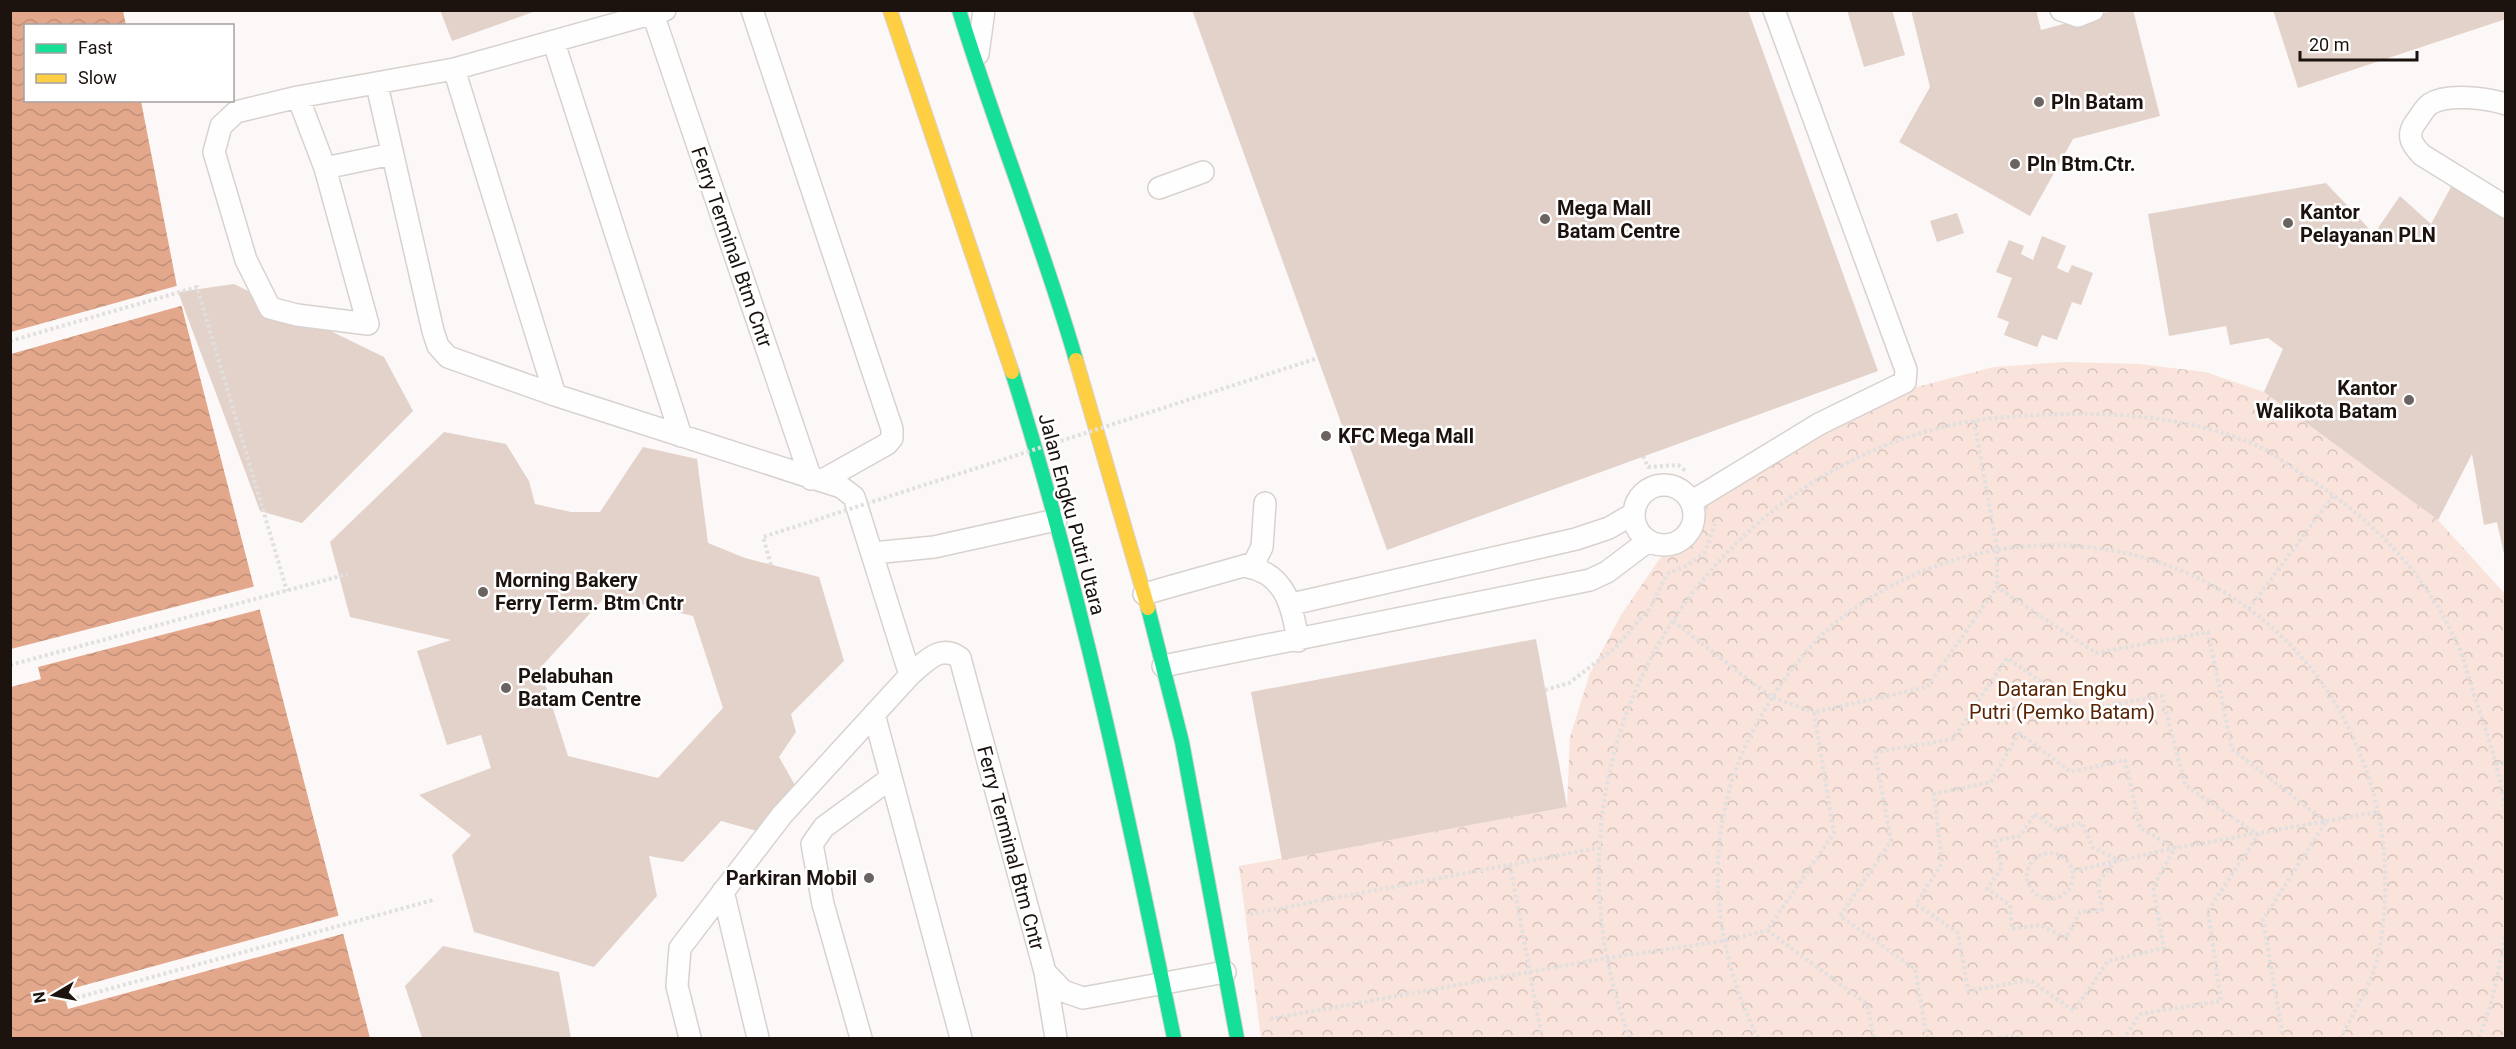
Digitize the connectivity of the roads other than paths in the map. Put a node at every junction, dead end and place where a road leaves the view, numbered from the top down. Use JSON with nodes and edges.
{"nodes":[{"id":1,"x":752,"y":10,"type":"edge"},
{"id":2,"x":890,"y":10,"type":"edge"},
{"id":3,"x":959,"y":10,"type":"edge"},
{"id":4,"x":984,"y":10,"type":"edge"},
{"id":5,"x":1774,"y":10,"type":"edge"},
{"id":6,"x":2061,"y":10,"type":"edge"},
{"id":7,"x":2093,"y":10,"type":"edge"},
{"id":8,"x":659,"y":12,"type":"edge"},
{"id":9,"x":554,"y":43,"type":"junction"},
{"id":10,"x":454,"y":69,"type":"junction"},
{"id":11,"x":978,"y":73,"type":"junction"},
{"id":12,"x":377,"y":85,"type":"junction"},
{"id":13,"x":298,"y":97,"type":"junction"},
{"id":14,"x":2505,"y":104,"type":"edge"},
{"id":15,"x":392,"y":154,"type":"junction"},
{"id":16,"x":324,"y":168,"type":"junction"},
{"id":17,"x":1203,"y":172,"type":"dead end"},
{"id":18,"x":1159,"y":188,"type":"dead end"},
{"id":19,"x":2505,"y":207,"type":"edge"},
{"id":20,"x":555,"y":395,"type":"junction"},
{"id":21,"x":681,"y":436,"type":"junction"},
{"id":22,"x":816,"y":480,"type":"junction"},
{"id":23,"x":1691,"y":502,"type":"junction"},
{"id":24,"x":1264,"y":503,"type":"dead end"},
{"id":25,"x":1633,"y":514,"type":"junction"},
{"id":26,"x":1056,"y":520,"type":"junction"},
{"id":27,"x":1648,"y":541,"type":"junction"},
{"id":28,"x":873,"y":552,"type":"junction"},
{"id":29,"x":1248,"y":567,"type":"junction"},
{"id":30,"x":1144,"y":594,"type":"junction"},
{"id":31,"x":1292,"y":604,"type":"junction"},
{"id":32,"x":1298,"y":641,"type":"junction"},
{"id":33,"x":1163,"y":666,"type":"junction"},
{"id":34,"x":910,"y":675,"type":"junction"},
{"id":35,"x":874,"y":714,"type":"junction"},
{"id":36,"x":891,"y":778,"type":"junction"},
{"id":37,"x":723,"y":891,"type":"junction"},
{"id":38,"x":1045,"y":972,"type":"junction"},
{"id":39,"x":1225,"y":972,"type":"junction"},
{"id":40,"x":1163,"y":984,"type":"junction"},
{"id":41,"x":1235,"y":1032,"type":"edge"},
{"id":42,"x":690,"y":1038,"type":"edge"},
{"id":43,"x":758,"y":1038,"type":"edge"},
{"id":44,"x":861,"y":1038,"type":"edge"},
{"id":45,"x":961,"y":1038,"type":"edge"},
{"id":46,"x":1056,"y":1038,"type":"edge"},
{"id":47,"x":1174,"y":1038,"type":"edge"}],
"edges":[{"from":1,"to":22,"type":"lane"},
{"from":2,"to":26,"type":"main road","name":"Jalan Engku Putri Utara"},
{"from":3,"to":11,"type":"main road"},
{"from":4,"to":11,"type":"lane"},
{"from":5,"to":23,"type":"lane"},
{"from":6,"to":7,"type":"lane"},
{"from":8,"to":9,"type":"lane","name":"Ferry Terminal Btm Cntr"},
{"from":8,"to":22,"type":"lane","name":"Ferry Terminal Btm Cntr"},
{"from":9,"to":10,"type":"lane","name":"Ferry Terminal Btm Cntr"},
{"from":9,"to":21,"type":"lane"},
{"from":10,"to":12,"type":"lane","name":"Ferry Terminal Btm Cntr"},
{"from":10,"to":20,"type":"lane"},
{"from":11,"to":30,"type":"main road"},
{"from":12,"to":13,"type":"lane","name":"Ferry Terminal Btm Cntr"},
{"from":12,"to":15,"type":"lane"},
{"from":13,"to":16,"type":"lane","name":"Ferry Terminal Btm Cntr"},
{"from":13,"to":16,"type":"lane","name":"Ferry Terminal Btm Cntr"},
{"from":14,"to":19,"type":"lane"},
{"from":15,"to":16,"type":"lane"},
{"from":15,"to":20,"type":"lane"},
{"from":17,"to":18,"type":"lane"},
{"from":20,"to":21,"type":"lane"},
{"from":21,"to":22,"type":"lane"},
{"from":22,"to":28,"type":"lane"},
{"from":23,"to":25,"type":"lane"},
{"from":23,"to":27,"type":"lane"},
{"from":24,"to":29,"type":"lane"},
{"from":25,"to":27,"type":"lane"},
{"from":25,"to":31,"type":"lane"},
{"from":26,"to":28,"type":"lane"},
{"from":26,"to":40,"type":"main road","name":"Jalan Engku Putri Utara"},
{"from":27,"to":32,"type":"lane"},
{"from":28,"to":34,"type":"lane"},
{"from":29,"to":30,"type":"lane"},
{"from":29,"to":31,"type":"lane"},
{"from":30,"to":33,"type":"main road"},
{"from":31,"to":32,"type":"lane"},
{"from":32,"to":33,"type":"lane"},
{"from":33,"to":39,"type":"main road"},
{"from":34,"to":35,"type":"lane"},
{"from":34,"to":38,"type":"lane","name":"Ferry Terminal Btm Cntr"},
{"from":35,"to":36,"type":"lane"},
{"from":35,"to":37,"type":"lane"},
{"from":36,"to":44,"type":"lane"},
{"from":36,"to":45,"type":"lane"},
{"from":37,"to":42,"type":"lane"},
{"from":37,"to":43,"type":"lane"},
{"from":38,"to":40,"type":"lane"},
{"from":38,"to":46,"type":"lane","name":"Ferry Terminal Btm Cntr"},
{"from":39,"to":40,"type":"lane"},
{"from":39,"to":41,"type":"main road"},
{"from":40,"to":47,"type":"main road","name":"Jalan Engku Putri Utara"}]}
